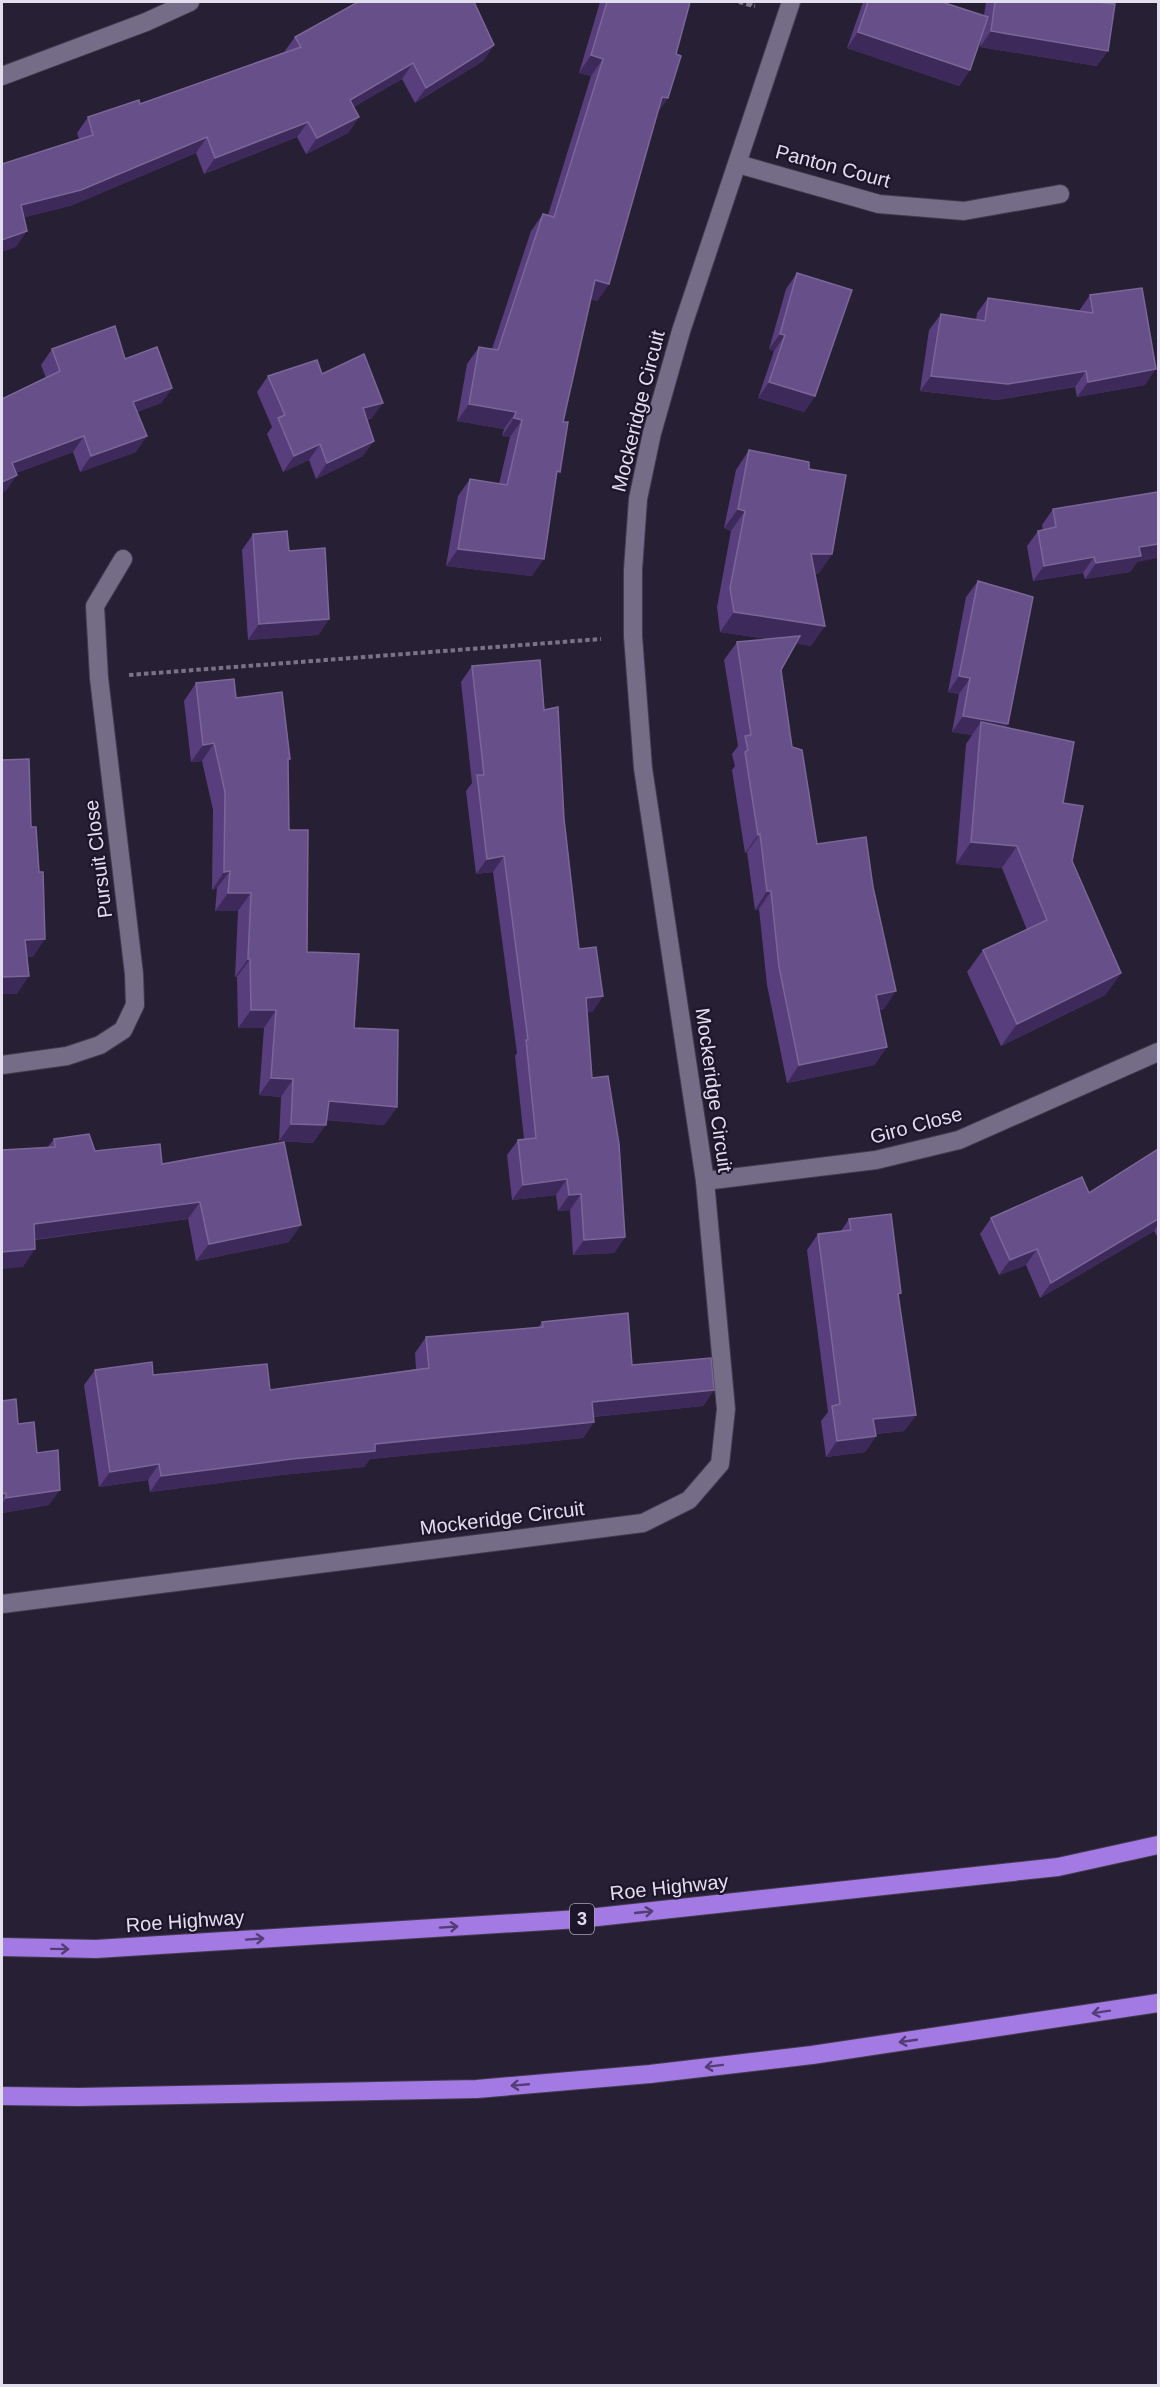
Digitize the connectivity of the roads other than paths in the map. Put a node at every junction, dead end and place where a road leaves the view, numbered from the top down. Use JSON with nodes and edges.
{"nodes":[{"id":1,"x":190,"y":2,"type":"edge"},
{"id":2,"x":791,"y":2,"type":"edge"},
{"id":3,"x":2,"y":76,"type":"edge"},
{"id":4,"x":738,"y":164,"type":"junction"},
{"id":5,"x":1060,"y":194,"type":"dead end"},
{"id":6,"x":123,"y":559,"type":"dead end"},
{"id":7,"x":1158,"y":1052,"type":"edge"},
{"id":8,"x":2,"y":1065,"type":"edge"},
{"id":9,"x":705,"y":1181,"type":"junction"},
{"id":10,"x":2,"y":1604,"type":"edge"},
{"id":11,"x":1158,"y":1845,"type":"edge"},
{"id":12,"x":2,"y":1947,"type":"edge"},
{"id":13,"x":1158,"y":2003,"type":"edge"},
{"id":14,"x":2,"y":2096,"type":"edge"}],
"edges":[{"from":1,"to":3,"type":"street"},
{"from":2,"to":4,"type":"street","name":"Mockeridge Circuit"},
{"from":4,"to":5,"type":"street","name":"Panton Court"},
{"from":4,"to":9,"type":"street","name":"Mockeridge Circuit"},
{"from":6,"to":8,"type":"street","name":"Pursuit Close"},
{"from":7,"to":9,"type":"street","name":"Giro Close"},
{"from":9,"to":10,"type":"street","name":"Mockeridge Circuit"},
{"from":12,"to":11,"type":"highway","name":"Roe Highway","number":"3","one_way":true},
{"from":13,"to":14,"type":"highway","one_way":true}]}
